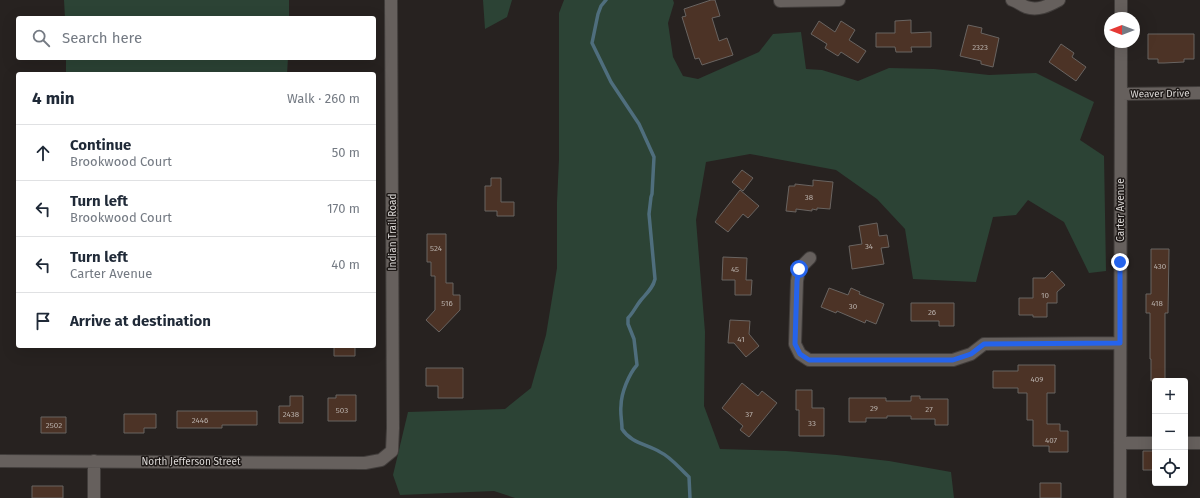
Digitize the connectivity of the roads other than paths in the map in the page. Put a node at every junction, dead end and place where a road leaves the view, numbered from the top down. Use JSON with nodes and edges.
{"nodes":[{"id":1,"x":391,"y":0,"type":"edge"},
{"id":2,"x":839,"y":0,"type":"edge"},
{"id":3,"x":1012,"y":0,"type":"edge"},
{"id":4,"x":1059,"y":0,"type":"edge"},
{"id":5,"x":1120,"y":0,"type":"edge"},
{"id":6,"x":780,"y":1,"type":"edge"},
{"id":7,"x":1120,"y":12,"type":"edge"},
{"id":8,"x":1120,"y":48,"type":"edge"},
{"id":9,"x":1200,"y":93,"type":"edge"},
{"id":10,"x":1120,"y":94,"type":"junction"},
{"id":11,"x":810,"y":258,"type":"dead end"},
{"id":12,"x":1120,"y":343,"type":"junction"},
{"id":13,"x":1120,"y":443,"type":"junction"},
{"id":14,"x":1152,"y":443,"type":"edge"},
{"id":15,"x":1188,"y":443,"type":"edge"},
{"id":16,"x":1200,"y":443,"type":"edge"},
{"id":17,"x":381,"y":460,"type":"joint"},
{"id":18,"x":0,"y":461,"type":"edge"},
{"id":19,"x":94,"y":461,"type":"junction"},
{"id":20,"x":94,"y":498,"type":"edge"},
{"id":21,"x":1120,"y":498,"type":"edge"}],
"edges":[{"from":1,"to":17,"type":"street","name":"Indian Trail Road"},
{"from":2,"to":6,"type":"street"},
{"from":3,"to":4,"type":"street"},
{"from":5,"to":7,"type":"street"},
{"from":8,"to":10,"type":"street","name":"Carter Avenue"},
{"from":9,"to":10,"type":"street","name":"Weaver Drive"},
{"from":10,"to":12,"type":"street","name":"Carter Avenue"},
{"from":11,"to":12,"type":"street"},
{"from":12,"to":13,"type":"street","name":"Carter Avenue"},
{"from":13,"to":14,"type":"street"},
{"from":13,"to":21,"type":"street","name":"Carter Avenue"},
{"from":15,"to":16,"type":"street"},
{"from":17,"to":19,"type":"street","name":"North Jefferson Street"},
{"from":18,"to":19,"type":"street","name":"North Jefferson Street"},
{"from":19,"to":20,"type":"street"}]}
